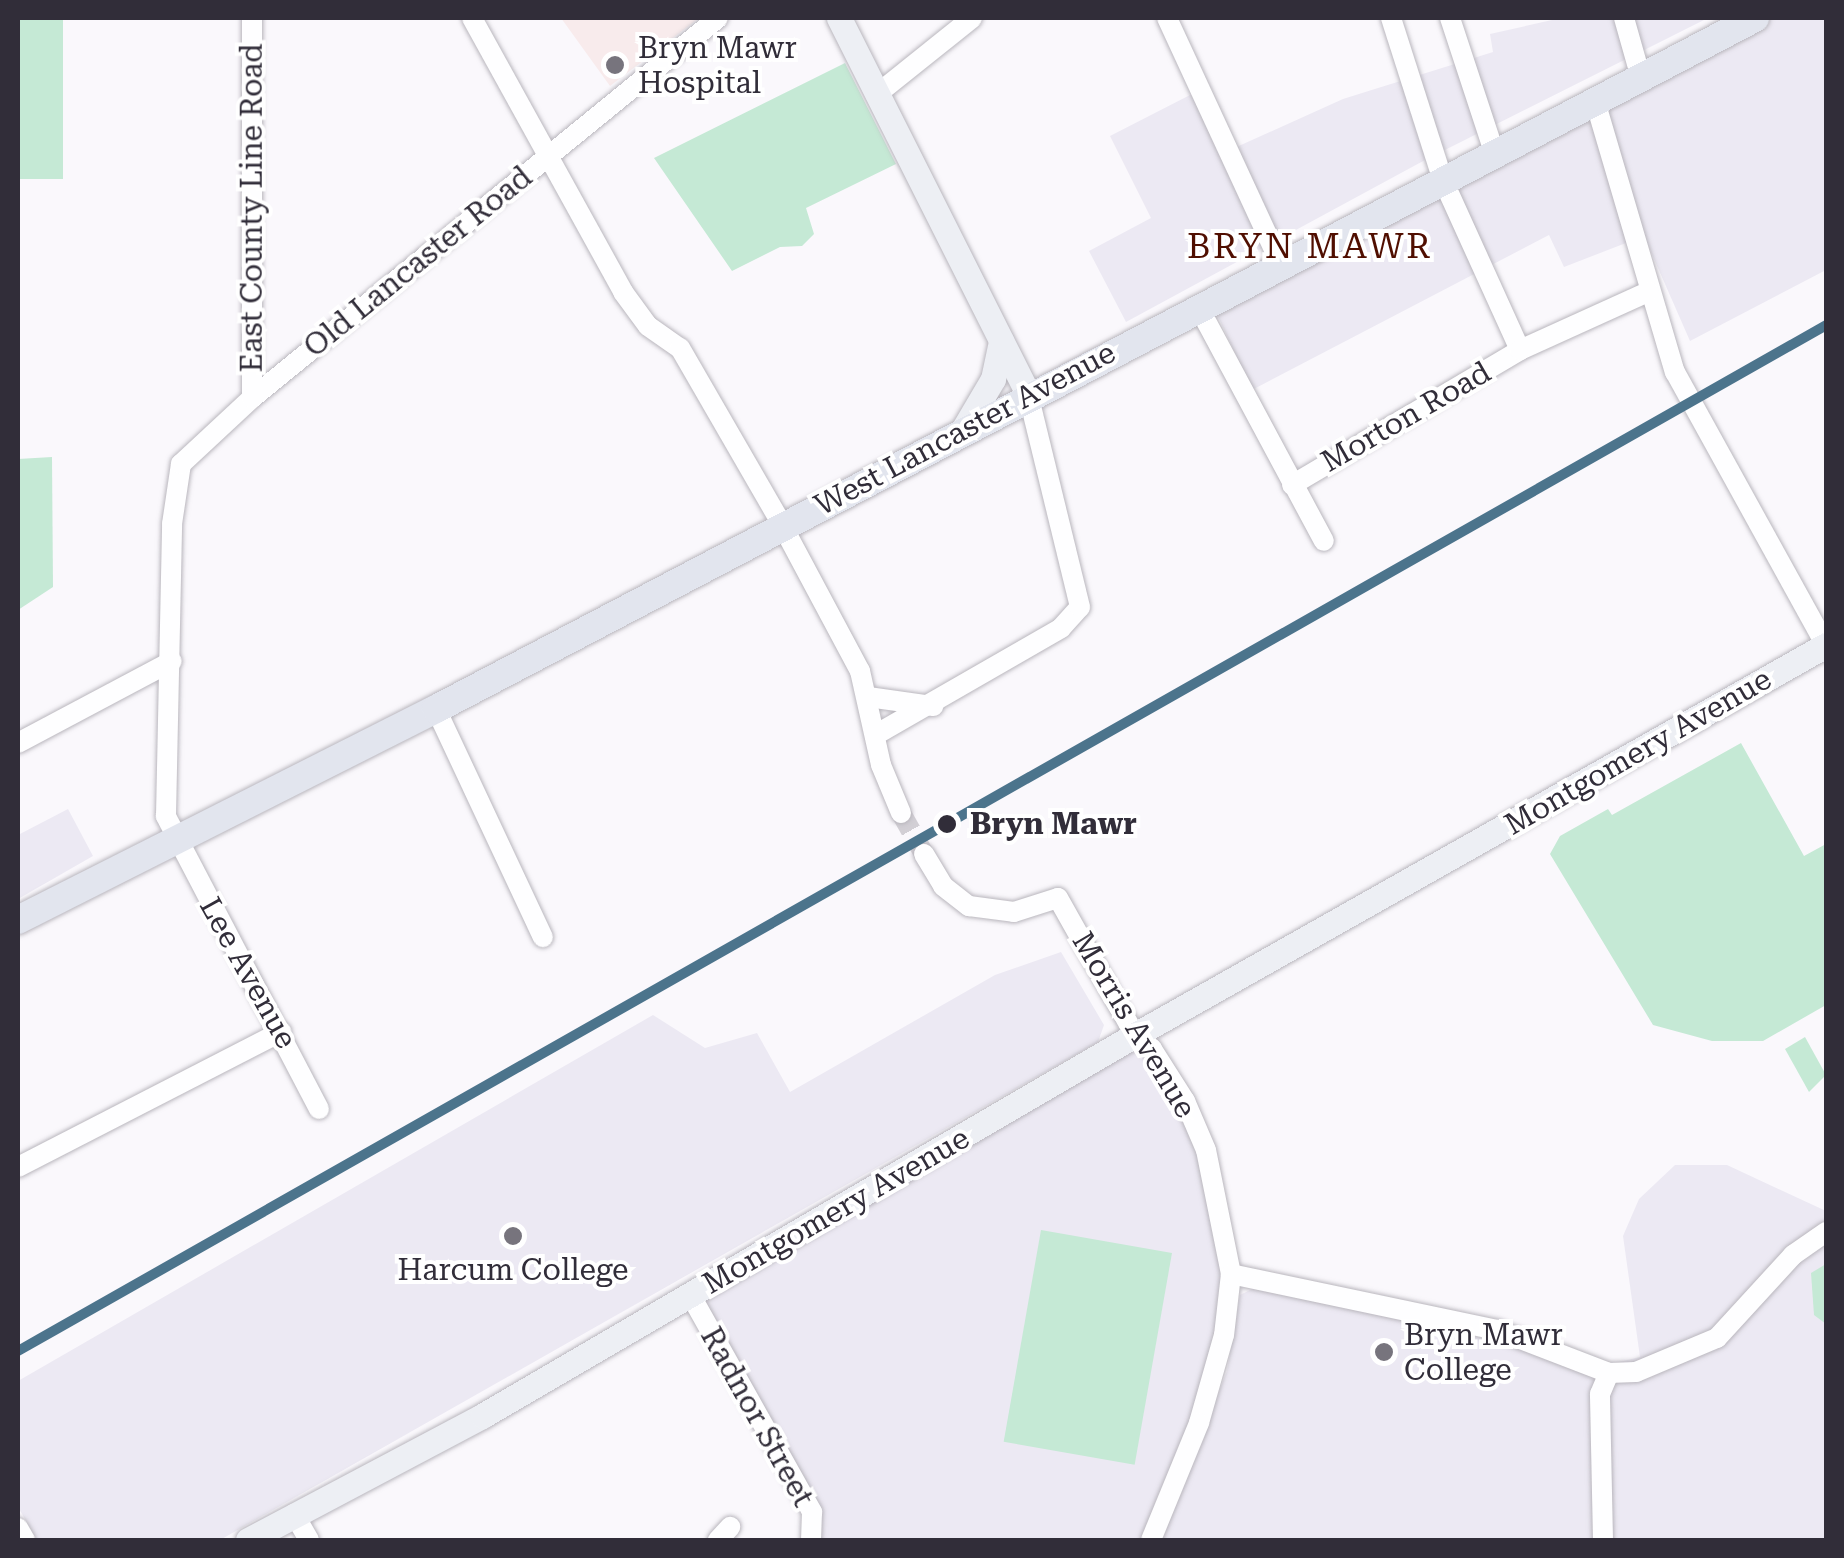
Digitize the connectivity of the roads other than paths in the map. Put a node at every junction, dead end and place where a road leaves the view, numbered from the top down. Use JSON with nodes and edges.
{"nodes":[{"id":1,"x":252,"y":18,"type":"edge"},
{"id":2,"x":472,"y":18,"type":"edge"},
{"id":3,"x":718,"y":18,"type":"edge"},
{"id":4,"x":838,"y":18,"type":"edge"},
{"id":5,"x":972,"y":18,"type":"edge"},
{"id":6,"x":1167,"y":18,"type":"edge"},
{"id":7,"x":1392,"y":18,"type":"edge"},
{"id":8,"x":1450,"y":18,"type":"edge"},
{"id":9,"x":1624,"y":18,"type":"edge"},
{"id":10,"x":1755,"y":18,"type":"edge"},
{"id":11,"x":1641,"y":78,"type":"junction"},
{"id":12,"x":876,"y":95,"type":"junction"},
{"id":13,"x":1594,"y":101,"type":"junction"},
{"id":14,"x":1494,"y":152,"type":"junction"},
{"id":15,"x":547,"y":156,"type":"junction"},
{"id":16,"x":1442,"y":178,"type":"junction"},
{"id":17,"x":1280,"y":262,"type":"junction"},
{"id":18,"x":1648,"y":292,"type":"junction"},
{"id":19,"x":1199,"y":308,"type":"junction"},
{"id":20,"x":1001,"y":341,"type":"junction"},
{"id":21,"x":1520,"y":350,"type":"junction"},
{"id":22,"x":1028,"y":394,"type":"junction"},
{"id":23,"x":252,"y":398,"type":"junction"},
{"id":24,"x":964,"y":428,"type":"junction"},
{"id":25,"x":1292,"y":485,"type":"junction"},
{"id":26,"x":782,"y":526,"type":"junction"},
{"id":27,"x":1324,"y":541,"type":"dead end"},
{"id":28,"x":1826,"y":645,"type":"edge"},
{"id":29,"x":172,"y":661,"type":"junction"},
{"id":30,"x":868,"y":696,"type":"junction"},
{"id":31,"x":935,"y":706,"type":"junction"},
{"id":32,"x":436,"y":708,"type":"junction"},
{"id":33,"x":877,"y":734,"type":"junction"},
{"id":34,"x":18,"y":743,"type":"edge"},
{"id":35,"x":900,"y":813,"type":"tunnel mouth"},
{"id":36,"x":174,"y":839,"type":"junction"},
{"id":37,"x":924,"y":854,"type":"tunnel mouth"},
{"id":38,"x":18,"y":920,"type":"edge"},
{"id":39,"x":542,"y":937,"type":"dead end"},
{"id":40,"x":281,"y":1032,"type":"junction"},
{"id":41,"x":1135,"y":1036,"type":"junction"},
{"id":42,"x":319,"y":1109,"type":"dead end"},
{"id":43,"x":18,"y":1167,"type":"edge"},
{"id":44,"x":1826,"y":1232,"type":"edge"},
{"id":45,"x":1231,"y":1274,"type":"junction"},
{"id":46,"x":691,"y":1296,"type":"junction"},
{"id":47,"x":1609,"y":1373,"type":"junction"},
{"id":48,"x":294,"y":1514,"type":"junction"},
{"id":49,"x":18,"y":1528,"type":"edge"},
{"id":50,"x":25,"y":1540,"type":"edge"},
{"id":51,"x":248,"y":1540,"type":"edge"},
{"id":52,"x":309,"y":1540,"type":"edge"},
{"id":53,"x":811,"y":1540,"type":"edge"},
{"id":54,"x":1151,"y":1540,"type":"edge"},
{"id":55,"x":1603,"y":1540,"type":"edge"}],
"edges":[{"from":1,"to":23,"type":"street","name":"East County Line Road"},
{"from":2,"to":15,"type":"street"},
{"from":3,"to":15,"type":"street","name":"Old Lancaster Road"},
{"from":4,"to":12,"type":"main road"},
{"from":5,"to":12,"type":"street"},
{"from":6,"to":17,"type":"street"},
{"from":7,"to":16,"type":"street"},
{"from":8,"to":14,"type":"street"},
{"from":9,"to":11,"type":"street"},
{"from":10,"to":11,"type":"highway","name":"West Lancaster Avenue"},
{"from":11,"to":13,"type":"highway","name":"West Lancaster Avenue"},
{"from":12,"to":20,"type":"main road"},
{"from":13,"to":14,"type":"highway","name":"West Lancaster Avenue"},
{"from":13,"to":18,"type":"street"},
{"from":14,"to":16,"type":"highway","name":"West Lancaster Avenue"},
{"from":15,"to":23,"type":"street","name":"Old Lancaster Road"},
{"from":15,"to":26,"type":"street"},
{"from":16,"to":17,"type":"highway","name":"West Lancaster Avenue"},
{"from":16,"to":21,"type":"street"},
{"from":17,"to":19,"type":"highway","name":"West Lancaster Avenue"},
{"from":18,"to":21,"type":"street","name":"Morton Road"},
{"from":18,"to":28,"type":"street"},
{"from":19,"to":22,"type":"highway","name":"West Lancaster Avenue"},
{"from":19,"to":25,"type":"street","name":"Morton Road"},
{"from":20,"to":22,"type":"main road"},
{"from":20,"to":24,"type":"main road"},
{"from":21,"to":25,"type":"street","name":"Morton Road"},
{"from":22,"to":24,"type":"highway","name":"West Lancaster Avenue"},
{"from":22,"to":31,"type":"street"},
{"from":23,"to":29,"type":"street","name":"Old Lancaster Road"},
{"from":24,"to":26,"type":"highway","name":"West Lancaster Avenue"},
{"from":25,"to":27,"type":"street"},
{"from":26,"to":30,"type":"street"},
{"from":26,"to":32,"type":"highway","name":"West Lancaster Avenue"},
{"from":28,"to":41,"type":"main road","name":"Montgomery Avenue"},
{"from":29,"to":34,"type":"street"},
{"from":29,"to":36,"type":"street","name":"Old Lancaster Road"},
{"from":30,"to":31,"type":"street"},
{"from":30,"to":33,"type":"street"},
{"from":31,"to":33,"type":"street"},
{"from":32,"to":36,"type":"highway","name":"West Lancaster Avenue"},
{"from":32,"to":39,"type":"street"},
{"from":33,"to":35,"type":"street"},
{"from":36,"to":38,"type":"highway","name":"West Lancaster Avenue"},
{"from":36,"to":40,"type":"street","name":"Lee Avenue"},
{"from":37,"to":41,"type":"street","name":"Morris Avenue"},
{"from":40,"to":42,"type":"street","name":"Lee Avenue"},
{"from":40,"to":43,"type":"street"},
{"from":41,"to":45,"type":"street","name":"Morris Avenue"},
{"from":41,"to":46,"type":"main road","name":"Montgomery Avenue"},
{"from":44,"to":47,"type":"street"},
{"from":45,"to":47,"type":"street"},
{"from":45,"to":54,"type":"street","name":"Morris Avenue"},
{"from":46,"to":48,"type":"main road","name":"Montgomery Avenue"},
{"from":46,"to":53,"type":"street","name":"Radnor Street"},
{"from":47,"to":55,"type":"street"},
{"from":48,"to":51,"type":"main road","name":"Montgomery Avenue"},
{"from":48,"to":52,"type":"street"},
{"from":49,"to":50,"type":"street"}]}
